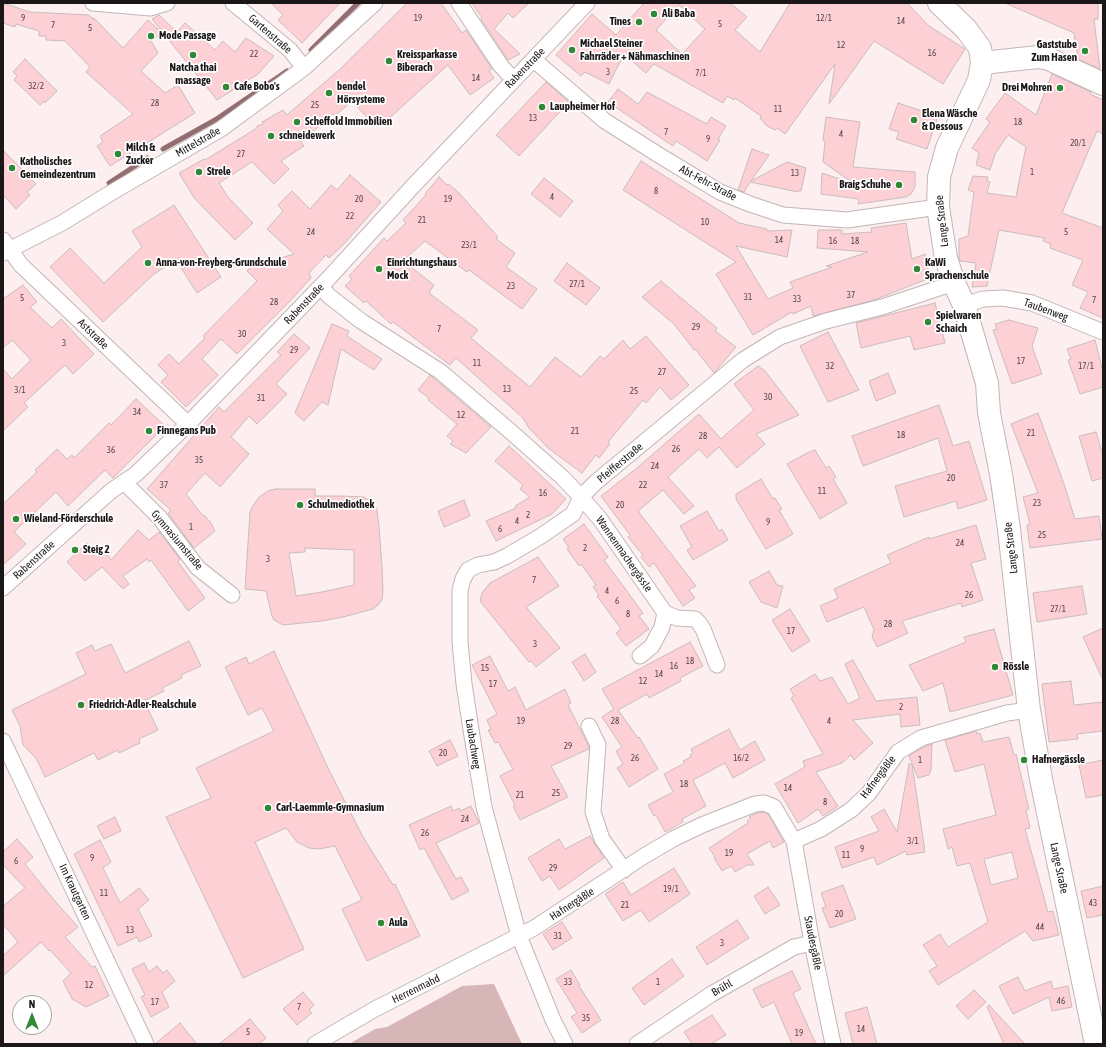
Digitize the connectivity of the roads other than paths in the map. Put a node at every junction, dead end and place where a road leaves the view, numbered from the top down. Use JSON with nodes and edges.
{"nodes":[{"id":1,"x":93,"y":3,"type":"edge"},
{"id":2,"x":167,"y":3,"type":"edge"},
{"id":3,"x":233,"y":3,"type":"edge"},
{"id":4,"x":375,"y":3,"type":"edge"},
{"id":5,"x":459,"y":3,"type":"edge"},
{"id":6,"x":587,"y":3,"type":"edge"},
{"id":7,"x":939,"y":3,"type":"edge"},
{"id":8,"x":534,"y":60,"type":"junction"},
{"id":9,"x":982,"y":63,"type":"junction"},
{"id":10,"x":304,"y":68,"type":"junction"},
{"id":11,"x":514,"y":80,"type":"junction"},
{"id":12,"x":1103,"y":84,"type":"edge"},
{"id":13,"x":938,"y":207,"type":"junction"},
{"id":14,"x":5,"y":247,"type":"edge"},
{"id":15,"x":954,"y":283,"type":"junction"},
{"id":16,"x":321,"y":287,"type":"junction"},
{"id":17,"x":964,"y":305,"type":"junction"},
{"id":18,"x":1103,"y":332,"type":"edge"},
{"id":19,"x":188,"y":424,"type":"junction"},
{"id":20,"x":124,"y":482,"type":"junction"},
{"id":21,"x":581,"y":497,"type":"junction"},
{"id":22,"x":3,"y":588,"type":"edge"},
{"id":23,"x":232,"y":595,"type":"dead end"},
{"id":24,"x":665,"y":613,"type":"junction"},
{"id":25,"x":640,"y":656,"type":"dead end"},
{"id":26,"x":717,"y":665,"type":"dead end"},
{"id":27,"x":1028,"y":710,"type":"junction"},
{"id":28,"x":589,"y":726,"type":"dead end"},
{"id":29,"x":3,"y":741,"type":"edge"},
{"id":30,"x":794,"y":841,"type":"junction"},
{"id":31,"x":624,"y":870,"type":"junction"},
{"id":32,"x":519,"y":936,"type":"junction"},
{"id":33,"x":812,"y":942,"type":"junction"},
{"id":34,"x":146,"y":1044,"type":"edge"},
{"id":35,"x":314,"y":1044,"type":"edge"},
{"id":36,"x":565,"y":1044,"type":"edge"},
{"id":37,"x":637,"y":1044,"type":"edge"},
{"id":38,"x":834,"y":1044,"type":"edge"},
{"id":39,"x":1096,"y":1044,"type":"edge"}],
"edges":[{"from":1,"to":2,"type":"street"},
{"from":3,"to":10,"type":"street","name":"Gartenstraße"},
{"from":4,"to":10,"type":"street","name":"Mittelstraße"},
{"from":5,"to":11,"type":"street"},
{"from":6,"to":8,"type":"street","name":"Rabenstraße"},
{"from":7,"to":9,"type":"street"},
{"from":8,"to":11,"type":"street","name":"Rabenstraße"},
{"from":8,"to":13,"type":"street","name":"Abt-Fehr-Straße"},
{"from":9,"to":12,"type":"street"},
{"from":9,"to":13,"type":"street","name":"Lange Straße"},
{"from":10,"to":14,"type":"street","name":"Mittelstraße"},
{"from":11,"to":16,"type":"street","name":"Rabenstraße"},
{"from":13,"to":15,"type":"street","name":"Lange Straße"},
{"from":14,"to":19,"type":"street","name":"Aststraße"},
{"from":15,"to":17,"type":"street","name":"Lange Straße"},
{"from":15,"to":21,"type":"street","name":"Pfeifferstraße"},
{"from":16,"to":19,"type":"street","name":"Rabenstraße"},
{"from":16,"to":21,"type":"street"},
{"from":17,"to":18,"type":"street","name":"Taubenweg"},
{"from":17,"to":27,"type":"street","name":"Lange Straße"},
{"from":19,"to":20,"type":"street","name":"Rabenstraße"},
{"from":20,"to":22,"type":"street","name":"Rabenstraße"},
{"from":20,"to":23,"type":"street","name":"Gymnasiumstraße"},
{"from":21,"to":24,"type":"street","name":"Wannenmachergässle"},
{"from":21,"to":32,"type":"street","name":"Laubachweg"},
{"from":24,"to":25,"type":"street"},
{"from":24,"to":26,"type":"street"},
{"from":27,"to":30,"type":"street","name":"Hafnergäßle"},
{"from":27,"to":39,"type":"street","name":"Lange Straße"},
{"from":28,"to":31,"type":"street"},
{"from":29,"to":34,"type":"street","name":"Im Krautgarten"},
{"from":30,"to":31,"type":"street","name":"Hafnergäßle"},
{"from":30,"to":33,"type":"street","name":"Staudesgäßle"},
{"from":31,"to":32,"type":"street","name":"Hafnergäßle"},
{"from":32,"to":35,"type":"street","name":"Herrenmahd"},
{"from":32,"to":36,"type":"street","name":"Laubachweg"},
{"from":33,"to":37,"type":"street","name":"Brühl"},
{"from":33,"to":38,"type":"street","name":"Staudesgäßle"}]}
